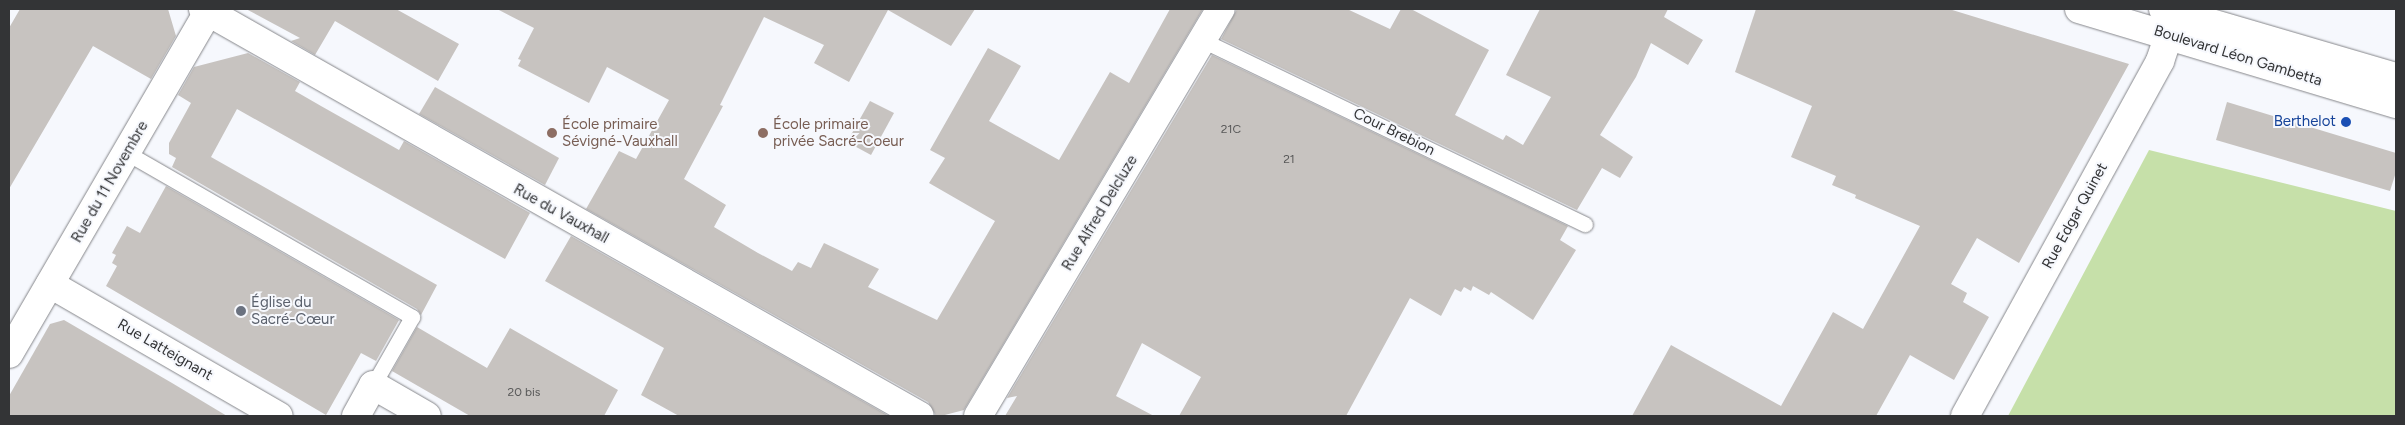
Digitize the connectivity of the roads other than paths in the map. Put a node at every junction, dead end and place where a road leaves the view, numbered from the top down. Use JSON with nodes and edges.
{"nodes":[{"id":1,"x":1221,"y":9,"type":"edge"},
{"id":2,"x":2079,"y":9,"type":"edge"},
{"id":3,"x":207,"y":10,"type":"edge"},
{"id":4,"x":2169,"y":19,"type":"edge"},
{"id":5,"x":1202,"y":40,"type":"junction"},
{"id":6,"x":2396,"y":77,"type":"edge"},
{"id":7,"x":2396,"y":104,"type":"edge"},
{"id":8,"x":127,"y":153,"type":"junction"},
{"id":9,"x":1585,"y":224,"type":"dead end"},
{"id":10,"x":50,"y":284,"type":"junction"},
{"id":11,"x":9,"y":354,"type":"edge"},
{"id":12,"x":373,"y":385,"type":"junction"},
{"id":13,"x":279,"y":416,"type":"edge"},
{"id":14,"x":356,"y":416,"type":"edge"},
{"id":15,"x":427,"y":416,"type":"edge"},
{"id":16,"x":920,"y":416,"type":"edge"},
{"id":17,"x":978,"y":416,"type":"edge"},
{"id":18,"x":1965,"y":416,"type":"edge"}],
"edges":[{"from":1,"to":5,"type":"street","name":"Rue Alfred Delcluze"},
{"from":2,"to":4,"type":"street","name":"Boulevard Léon Gambetta"},
{"from":3,"to":8,"type":"street","name":"Rue du 11 Novembre"},
{"from":3,"to":16,"type":"street","name":"Rue du Vauxhall"},
{"from":4,"to":6,"type":"street","name":"Boulevard Léon Gambetta"},
{"from":4,"to":7,"type":"street","name":"Boulevard Léon Gambetta"},
{"from":4,"to":18,"type":"street","name":"Rue Edgar Quinet"},
{"from":5,"to":9,"type":"lane","name":"Cour Brebion"},
{"from":5,"to":17,"type":"street","name":"Rue Alfred Delcluze"},
{"from":8,"to":10,"type":"street","name":"Rue du 11 Novembre"},
{"from":8,"to":12,"type":"lane"},
{"from":10,"to":11,"type":"street","name":"Rue du 11 Novembre"},
{"from":10,"to":13,"type":"street","name":"Rue Latteignant"},
{"from":12,"to":14,"type":"street"},
{"from":12,"to":15,"type":"street"}]}
